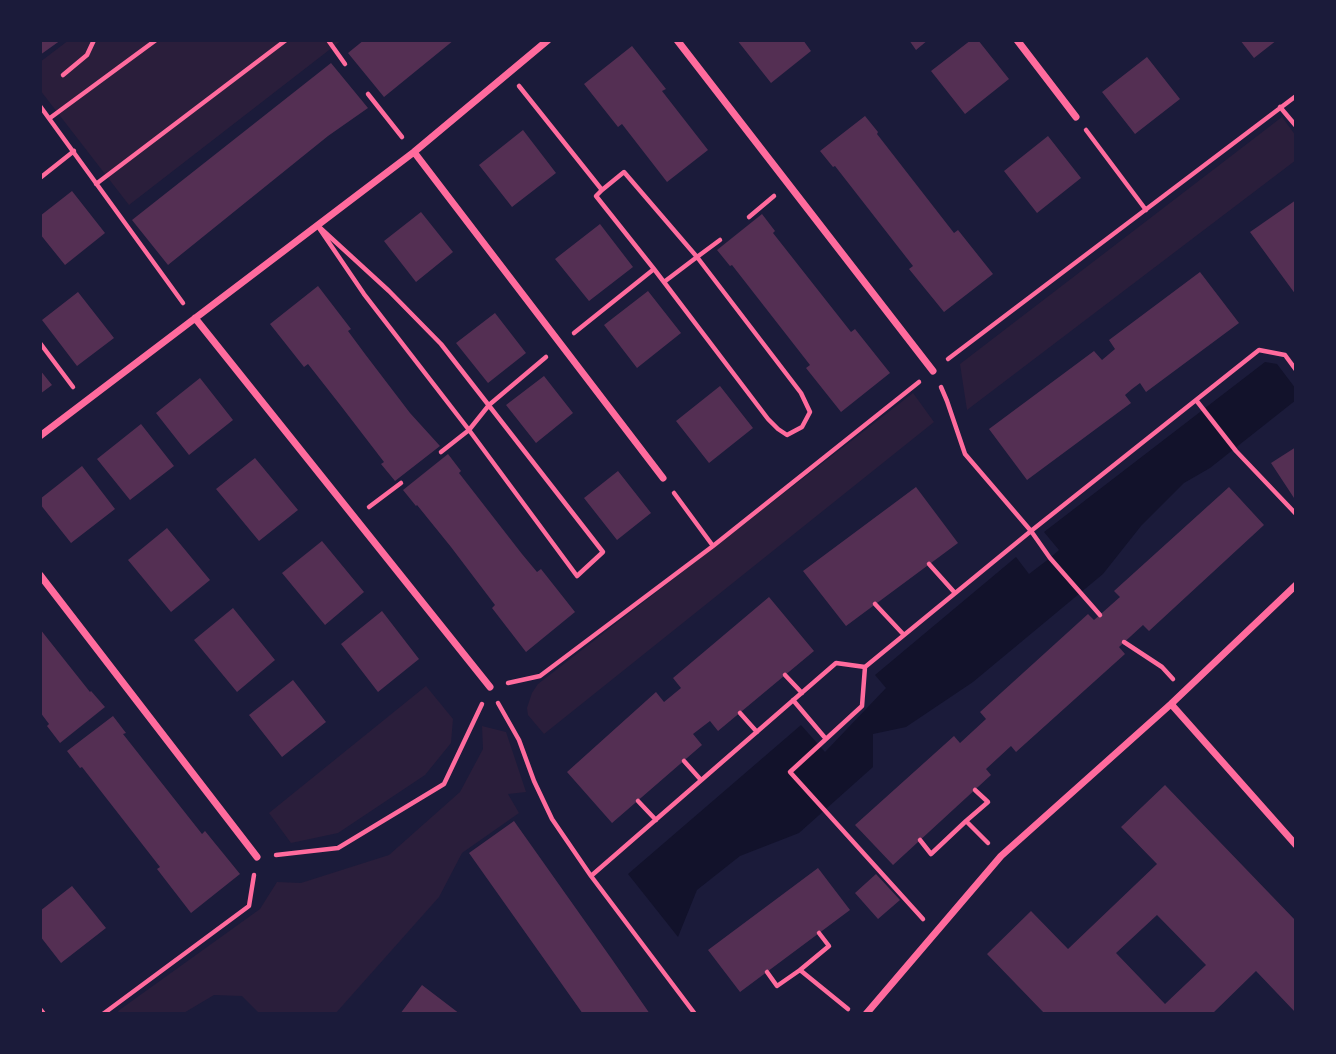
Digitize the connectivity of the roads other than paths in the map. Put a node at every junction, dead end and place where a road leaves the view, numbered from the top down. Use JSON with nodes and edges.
{"nodes":[{"id":1,"x":548,"y":40,"type":"edge"},
{"id":2,"x":677,"y":40,"type":"edge"},
{"id":3,"x":1017,"y":40,"type":"edge"},
{"id":4,"x":1076,"y":117,"type":"road end"},
{"id":5,"x":414,"y":152,"type":"junction"},
{"id":6,"x":195,"y":318,"type":"junction"},
{"id":7,"x":933,"y":371,"type":"road end"},
{"id":8,"x":40,"y":436,"type":"edge"},
{"id":9,"x":663,"y":478,"type":"road end"},
{"id":10,"x":40,"y":575,"type":"edge"},
{"id":11,"x":1296,"y":585,"type":"edge"},
{"id":12,"x":489,"y":687,"type":"road end"},
{"id":13,"x":1171,"y":704,"type":"junction"},
{"id":14,"x":1296,"y":845,"type":"edge"},
{"id":15,"x":257,"y":857,"type":"road end"},
{"id":16,"x":866,"y":1014,"type":"edge"}],
"edges":[{"from":1,"to":5,"type":"street"},
{"from":2,"to":7,"type":"street"},
{"from":3,"to":4,"type":"street"},
{"from":5,"to":6,"type":"street"},
{"from":5,"to":9,"type":"street"},
{"from":6,"to":8,"type":"street"},
{"from":6,"to":12,"type":"street"},
{"from":10,"to":15,"type":"street"},
{"from":11,"to":13,"type":"street"},
{"from":13,"to":14,"type":"street"},
{"from":13,"to":16,"type":"street"}]}
